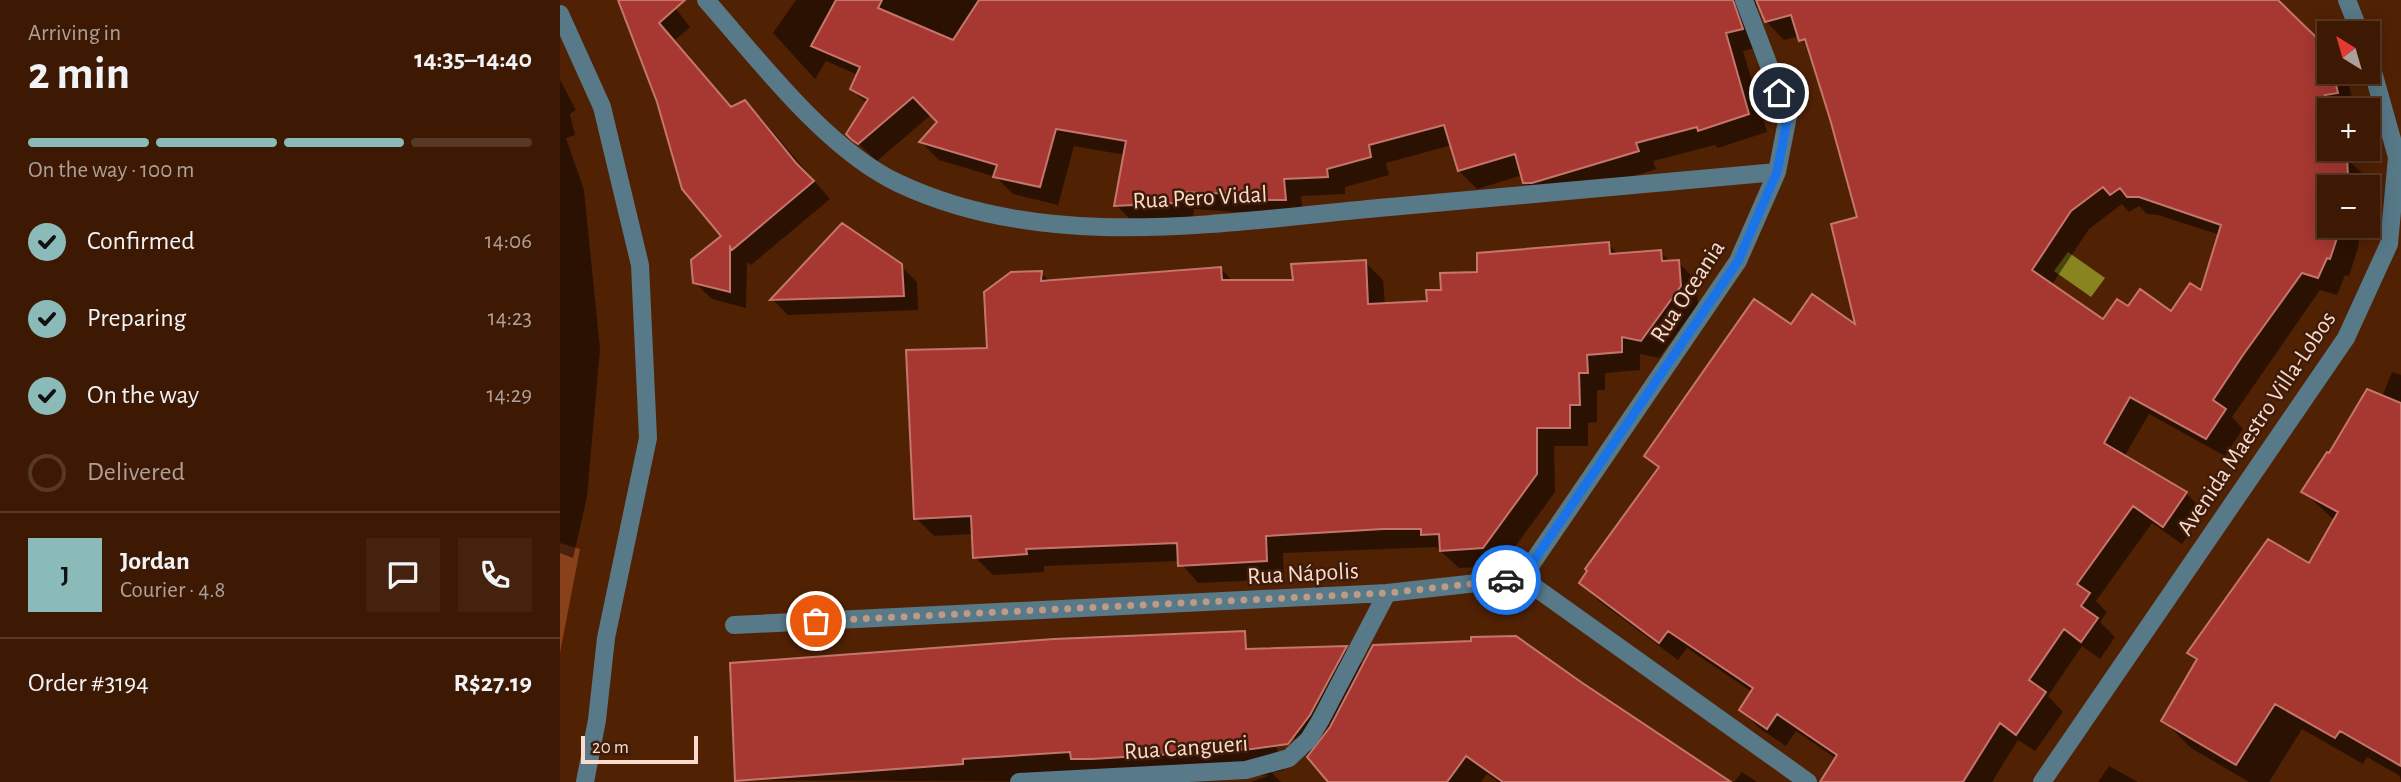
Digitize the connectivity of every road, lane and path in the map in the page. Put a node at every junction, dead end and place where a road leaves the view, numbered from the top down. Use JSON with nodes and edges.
{"nodes":[{"id":1,"x":706,"y":0,"type":"edge"},
{"id":2,"x":1744,"y":0,"type":"edge"},
{"id":3,"x":2347,"y":0,"type":"edge"},
{"id":4,"x":560,"y":13,"type":"edge"},
{"id":5,"x":2355,"y":21,"type":"edge"},
{"id":6,"x":2376,"y":84,"type":"edge"},
{"id":7,"x":1777,"y":172,"type":"junction"},
{"id":8,"x":1522,"y":578,"type":"junction"},
{"id":9,"x":1387,"y":593,"type":"junction"},
{"id":10,"x":734,"y":625,"type":"dead end"},
{"id":11,"x":585,"y":782,"type":"edge"},
{"id":12,"x":1018,"y":782,"type":"edge"},
{"id":13,"x":1808,"y":782,"type":"edge"},
{"id":14,"x":2042,"y":782,"type":"edge"}],
"edges":[{"from":1,"to":7,"type":"street","name":"Rua Pero Vidal"},
{"from":2,"to":7,"type":"street","name":"Rua Oceania"},
{"from":3,"to":5,"type":"street"},
{"from":4,"to":11,"type":"street"},
{"from":6,"to":14,"type":"street","name":"Avenida Maestro Villa-Lobos"},
{"from":7,"to":8,"type":"street","name":"Rua Oceania"},
{"from":8,"to":9,"type":"street","name":"Rua Nápolis"},
{"from":8,"to":13,"type":"street"},
{"from":9,"to":10,"type":"street","name":"Rua Nápolis"},
{"from":9,"to":12,"type":"street","name":"Rua Cangueri"}]}
